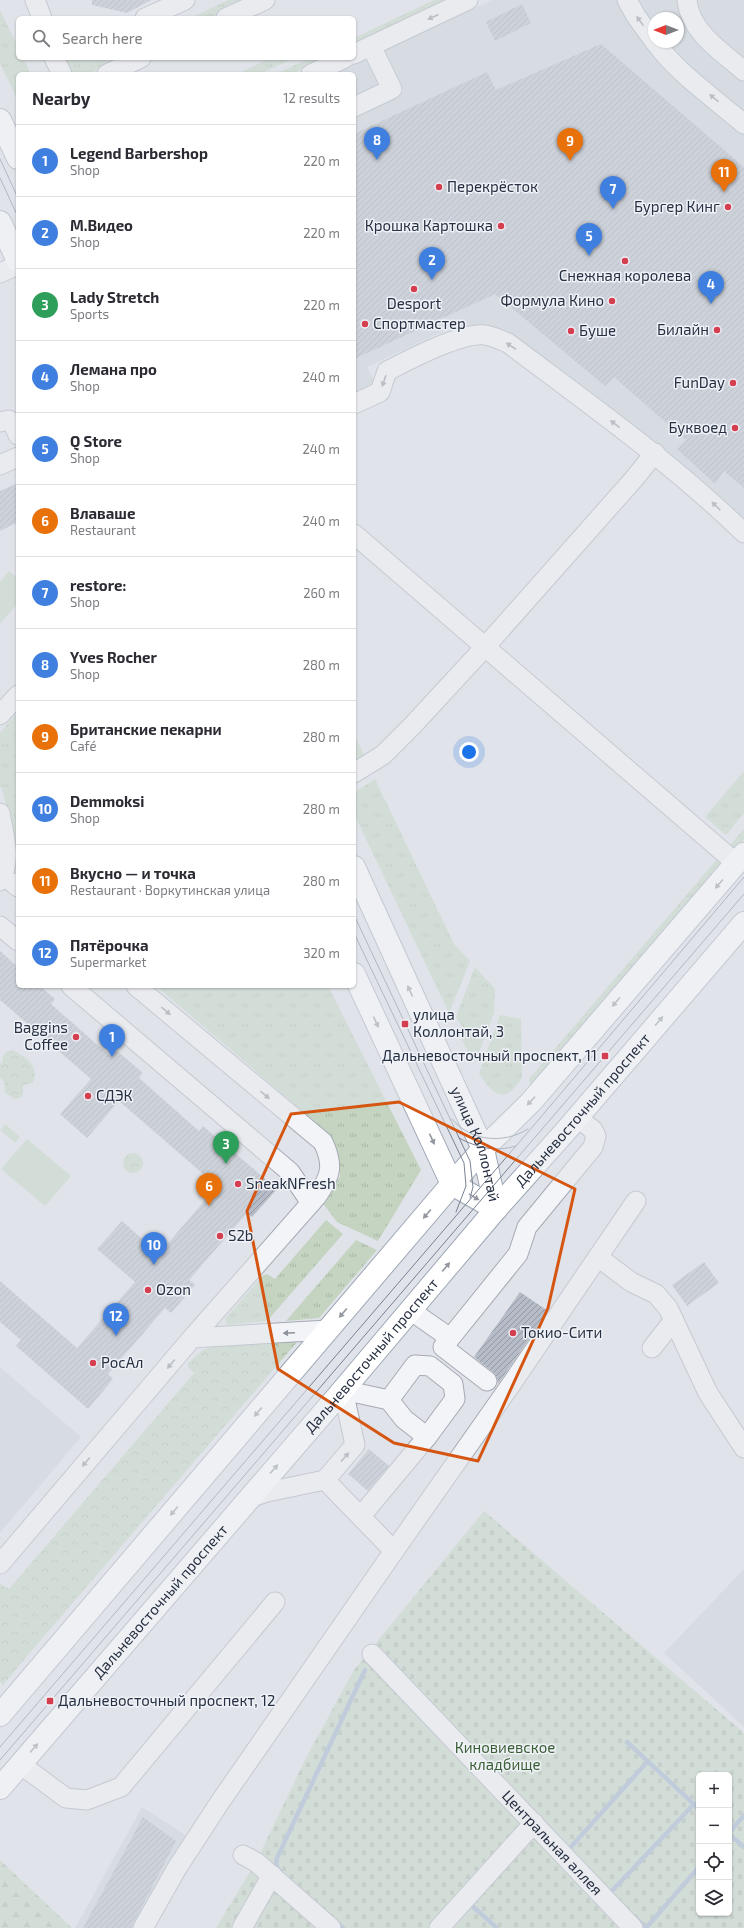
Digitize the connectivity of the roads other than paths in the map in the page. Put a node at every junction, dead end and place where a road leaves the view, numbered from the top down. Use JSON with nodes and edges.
{"nodes":[{"id":1,"x":185,"y":0,"type":"edge"},
{"id":2,"x":265,"y":0,"type":"edge"},
{"id":3,"x":468,"y":0,"type":"edge"},
{"id":4,"x":627,"y":0,"type":"edge"},
{"id":5,"x":687,"y":0,"type":"edge"},
{"id":6,"x":149,"y":16,"type":"edge"},
{"id":7,"x":230,"y":16,"type":"edge"},
{"id":8,"x":648,"y":33,"type":"edge"},
{"id":9,"x":371,"y":46,"type":"junction"},
{"id":10,"x":658,"y":48,"type":"edge"},
{"id":11,"x":356,"y":53,"type":"edge"},
{"id":12,"x":55,"y":60,"type":"edge"},
{"id":13,"x":137,"y":60,"type":"edge"},
{"id":14,"x":341,"y":60,"type":"edge"},
{"id":15,"x":744,"y":71,"type":"edge"},
{"id":16,"x":61,"y":72,"type":"edge"},
{"id":17,"x":111,"y":72,"type":"edge"},
{"id":18,"x":315,"y":72,"type":"edge"},
{"id":19,"x":356,"y":105,"type":"edge"},
{"id":20,"x":0,"y":120,"type":"edge"},
{"id":21,"x":744,"y":124,"type":"edge"},
{"id":22,"x":16,"y":154,"type":"edge"},
{"id":23,"x":0,"y":222,"type":"edge"},
{"id":24,"x":16,"y":257,"type":"edge"},
{"id":25,"x":16,"y":266,"type":"edge"},
{"id":26,"x":0,"y":273,"type":"edge"},
{"id":27,"x":356,"y":403,"type":"edge"},
{"id":28,"x":0,"y":422,"type":"edge"},
{"id":29,"x":16,"y":431,"type":"edge"},
{"id":30,"x":655,"y":453,"type":"junction"},
{"id":31,"x":16,"y":458,"type":"edge"},
{"id":32,"x":0,"y":465,"type":"edge"},
{"id":33,"x":744,"y":533,"type":"edge"},
{"id":34,"x":356,"y":536,"type":"edge"},
{"id":35,"x":485,"y":647,"type":"junction"},
{"id":36,"x":16,"y":697,"type":"edge"},
{"id":37,"x":0,"y":715,"type":"edge"},
{"id":38,"x":356,"y":772,"type":"edge"},
{"id":39,"x":0,"y":813,"type":"edge"},
{"id":40,"x":740,"y":859,"type":"edge"},
{"id":41,"x":356,"y":871,"type":"edge"},
{"id":42,"x":10,"y":883,"type":"edge"},
{"id":43,"x":744,"y":923,"type":"edge"},
{"id":44,"x":0,"y":926,"type":"edge"},
{"id":45,"x":16,"y":939,"type":"edge"},
{"id":46,"x":356,"y":978,"type":"edge"},
{"id":47,"x":73,"y":988,"type":"edge"},
{"id":48,"x":138,"y":988,"type":"edge"},
{"id":49,"x":577,"y":1117,"type":"junction"},
{"id":50,"x":482,"y":1149,"type":"junction"},
{"id":51,"x":452,"y":1184,"type":"junction"},
{"id":52,"x":636,"y":1201,"type":"dead end"},
{"id":53,"x":311,"y":1203,"type":"junction"},
{"id":54,"x":496,"y":1209,"type":"junction"},
{"id":55,"x":598,"y":1257,"type":"junction"},
{"id":56,"x":410,"y":1310,"type":"junction"},
{"id":57,"x":674,"y":1320,"type":"junction"},
{"id":58,"x":328,"y":1330,"type":"junction"},
{"id":59,"x":192,"y":1338,"type":"junction"},
{"id":60,"x":446,"y":1342,"type":"junction"},
{"id":61,"x":652,"y":1348,"type":"dead end"},
{"id":62,"x":430,"y":1366,"type":"junction"},
{"id":63,"x":487,"y":1381,"type":"dead end"},
{"id":64,"x":343,"y":1390,"type":"junction"},
{"id":65,"x":389,"y":1400,"type":"junction"},
{"id":66,"x":427,"y":1437,"type":"junction"},
{"id":67,"x":744,"y":1448,"type":"edge"},
{"id":68,"x":325,"y":1480,"type":"junction"},
{"id":69,"x":249,"y":1498,"type":"junction"},
{"id":70,"x":361,"y":1516,"type":"junction"},
{"id":71,"x":394,"y":1551,"type":"junction"},
{"id":72,"x":0,"y":1564,"type":"edge"},
{"id":73,"x":275,"y":1602,"type":"dead end"},
{"id":74,"x":372,"y":1654,"type":"dead end"},
{"id":75,"x":0,"y":1715,"type":"edge"},
{"id":76,"x":20,"y":1764,"type":"junction"},
{"id":77,"x":0,"y":1788,"type":"edge"},
{"id":78,"x":534,"y":1823,"type":"junction"},
{"id":79,"x":243,"y":1855,"type":"dead end"},
{"id":80,"x":272,"y":1875,"type":"junction"},
{"id":81,"x":143,"y":1928,"type":"edge"},
{"id":82,"x":242,"y":1928,"type":"edge"},
{"id":83,"x":331,"y":1928,"type":"edge"},
{"id":84,"x":439,"y":1928,"type":"edge"},
{"id":85,"x":633,"y":1928,"type":"edge"}],
"edges":[{"from":1,"to":6,"type":"street"},
{"from":2,"to":7,"type":"street"},
{"from":3,"to":9,"type":"street","one_way":true},
{"from":8,"to":4,"type":"street","one_way":true},
{"from":5,"to":15,"type":"street"},
{"from":9,"to":11,"type":"street"},
{"from":9,"to":19,"type":"street"},
{"from":21,"to":10,"type":"street","one_way":true},
{"from":12,"to":16,"type":"street"},
{"from":13,"to":17,"type":"street"},
{"from":14,"to":18,"type":"street"},
{"from":20,"to":22,"type":"main road"},
{"from":23,"to":24,"type":"main road"},
{"from":25,"to":26,"type":"street"},
{"from":30,"to":27,"type":"street","one_way":true},
{"from":28,"to":29,"type":"street"},
{"from":33,"to":30,"type":"street","one_way":true},
{"from":30,"to":35,"type":"street"},
{"from":31,"to":32,"type":"street"},
{"from":34,"to":35,"type":"street"},
{"from":35,"to":38,"type":"street"},
{"from":35,"to":40,"type":"street"},
{"from":36,"to":37,"type":"street"},
{"from":39,"to":42,"type":"street"},
{"from":40,"to":50,"type":"main road","one_way":true},
{"from":50,"to":41,"type":"main road","name":"улица Коллонтай","one_way":true},
{"from":49,"to":43,"type":"main road","name":"Дальневосточный проспект","one_way":true},
{"from":44,"to":45,"type":"street"},
{"from":46,"to":51,"type":"main road","one_way":true},
{"from":47,"to":53,"type":"street"},
{"from":48,"to":53,"type":"street","one_way":true},
{"from":49,"to":54,"type":"main road","name":"Дальневосточный проспект"},
{"from":49,"to":60,"type":"street"},
{"from":50,"to":51,"type":"main road"},
{"from":50,"to":54,"type":"main road","name":"улица Коллонтай"},
{"from":51,"to":54,"type":"main road","name":"улица Коллонтай","one_way":true},
{"from":51,"to":58,"type":"main road","one_way":true},
{"from":52,"to":55,"type":"street"},
{"from":53,"to":59,"type":"street"},
{"from":56,"to":54,"type":"main road","name":"Дальневосточный проспект","one_way":true},
{"from":55,"to":57,"type":"street"},
{"from":55,"to":71,"type":"street"},
{"from":56,"to":60,"type":"street"},
{"from":56,"to":64,"type":"main road","name":"Дальневосточный проспект"},
{"from":57,"to":61,"type":"street"},
{"from":57,"to":67,"type":"street"},
{"from":58,"to":59,"type":"street","one_way":true},
{"from":58,"to":75,"type":"main road","one_way":true},
{"from":59,"to":72,"type":"street","one_way":true},
{"from":60,"to":62,"type":"street"},
{"from":60,"to":63,"type":"street"},
{"from":62,"to":65,"type":"street"},
{"from":62,"to":66,"type":"street"},
{"from":64,"to":65,"type":"street"},
{"from":68,"to":64,"type":"street","one_way":true},
{"from":69,"to":64,"type":"main road","name":"Дальневосточный проспект","one_way":true},
{"from":65,"to":66,"type":"street"},
{"from":66,"to":70,"type":"street"},
{"from":68,"to":69,"type":"street"},
{"from":68,"to":70,"type":"street"},
{"from":76,"to":69,"type":"main road","name":"Дальневосточный проспект","one_way":true},
{"from":70,"to":71,"type":"street"},
{"from":71,"to":81,"type":"street"},
{"from":73,"to":76,"type":"street"},
{"from":74,"to":78,"type":"street","name":"Центральная аллея"},
{"from":76,"to":77,"type":"main road","name":"Дальневосточный проспект"},
{"from":78,"to":84,"type":"street"},
{"from":78,"to":85,"type":"street","name":"Центральная аллея"},
{"from":79,"to":80,"type":"street"},
{"from":80,"to":82,"type":"street"},
{"from":80,"to":83,"type":"street"}]}
